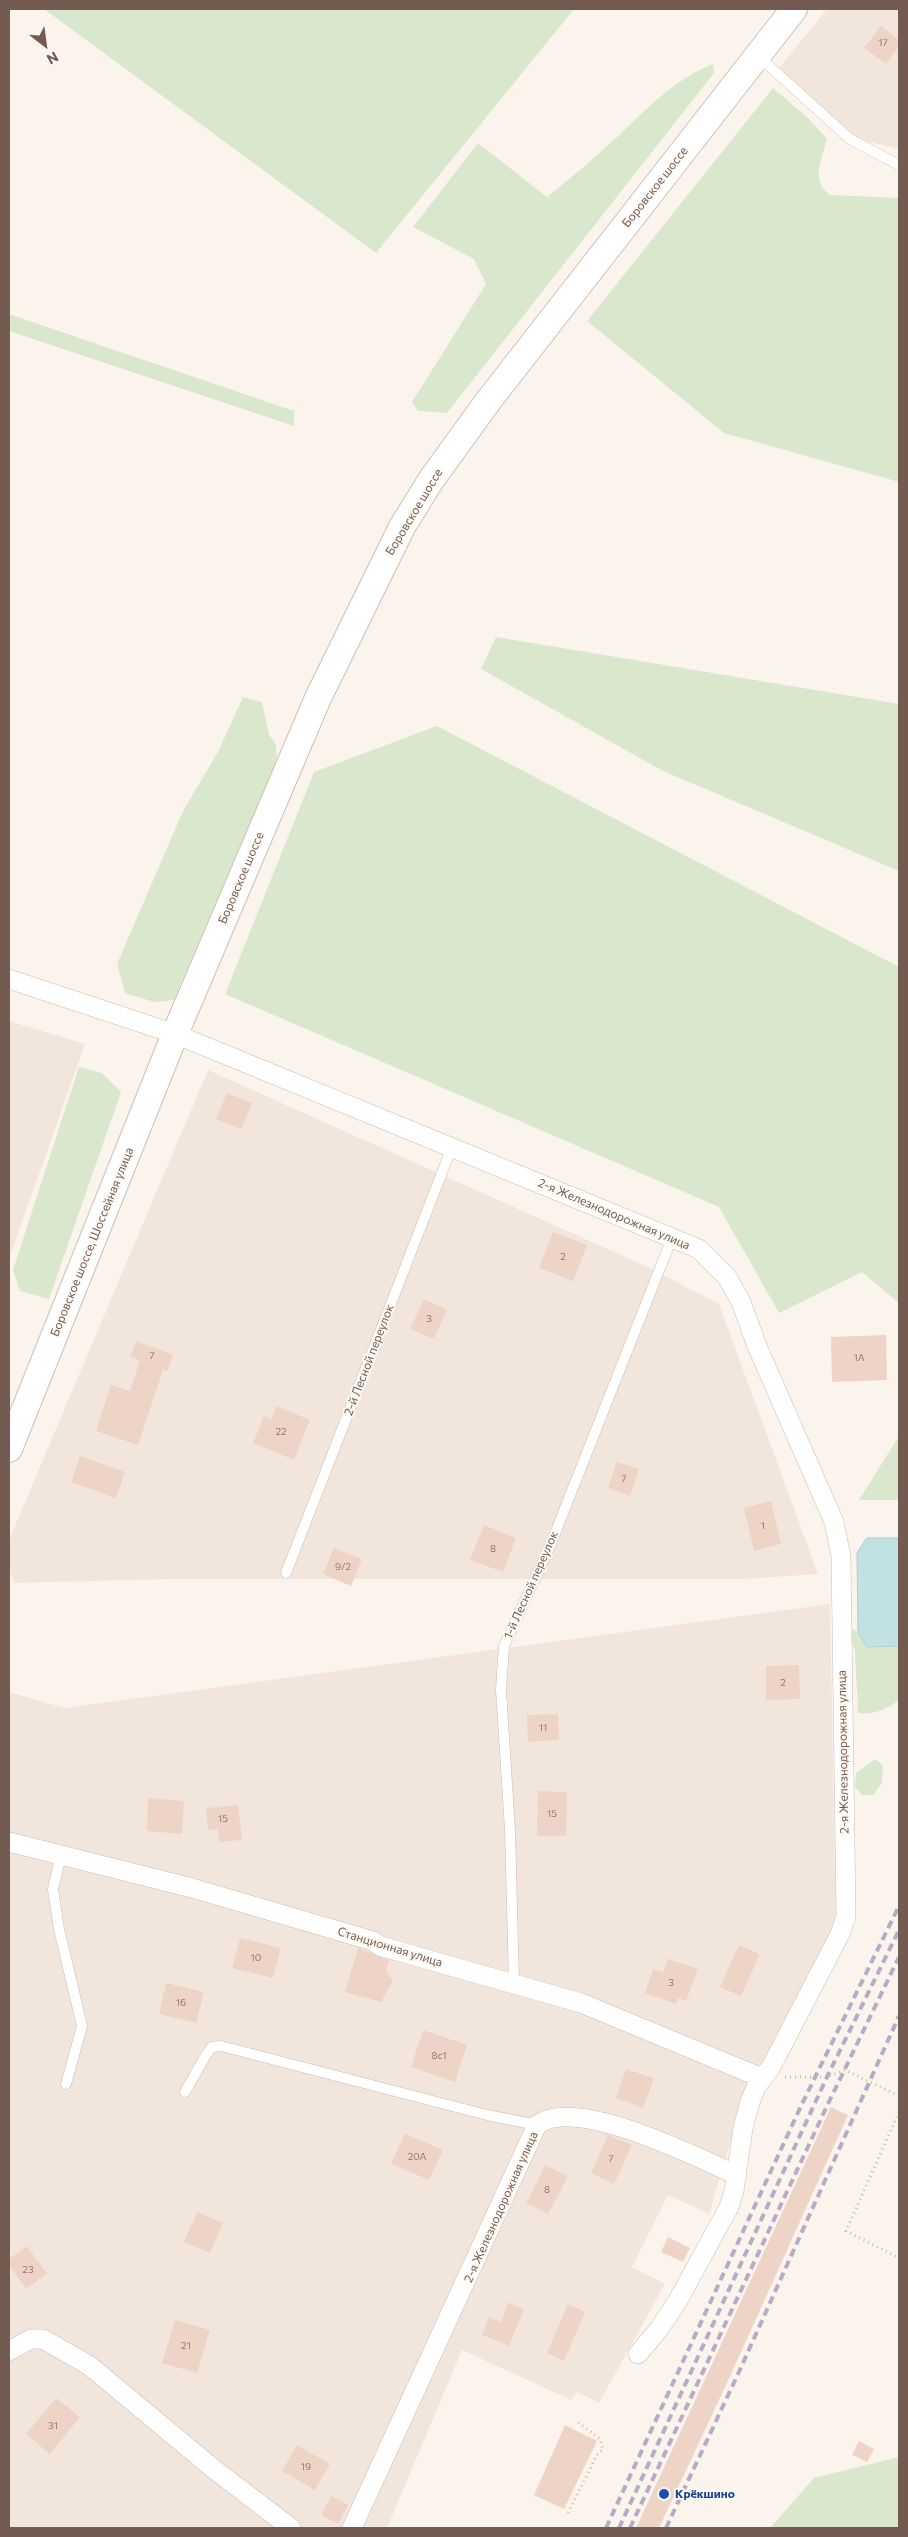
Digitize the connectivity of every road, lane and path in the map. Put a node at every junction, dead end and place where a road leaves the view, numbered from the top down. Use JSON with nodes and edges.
{"nodes":[{"id":1,"x":794,"y":9,"type":"edge"},
{"id":2,"x":758,"y":54,"type":"junction"},
{"id":3,"x":899,"y":164,"type":"edge"},
{"id":4,"x":9,"y":979,"type":"edge"},
{"id":5,"x":175,"y":1034,"type":"junction"},
{"id":6,"x":452,"y":1147,"type":"junction"},
{"id":7,"x":672,"y":1238,"type":"junction"},
{"id":8,"x":9,"y":1449,"type":"edge"},
{"id":9,"x":286,"y":1573,"type":"dead end"},
{"id":10,"x":9,"y":1842,"type":"edge"},
{"id":11,"x":61,"y":1855,"type":"junction"},
{"id":12,"x":514,"y":1984,"type":"junction"},
{"id":13,"x":762,"y":2078,"type":"junction"},
{"id":14,"x":66,"y":2084,"type":"dead end"},
{"id":15,"x":185,"y":2092,"type":"dead end"},
{"id":16,"x":899,"y":2096,"type":"edge"},
{"id":17,"x":899,"y":2112,"type":"edge"},
{"id":18,"x":537,"y":2125,"type":"junction"},
{"id":19,"x":737,"y":2175,"type":"junction"},
{"id":20,"x":899,"y":2258,"type":"edge"},
{"id":21,"x":9,"y":2351,"type":"edge"},
{"id":22,"x":638,"y":2354,"type":"dead end"},
{"id":23,"x":576,"y":2421,"type":"dead end"},
{"id":24,"x":568,"y":2513,"type":"dead end"},
{"id":25,"x":291,"y":2528,"type":"edge"},
{"id":26,"x":352,"y":2528,"type":"edge"}],
"edges":[{"from":1,"to":2,"type":"main road","name":"Боровское шоссе"},
{"from":2,"to":3,"type":"lane"},
{"from":2,"to":5,"type":"main road","name":"Боровское шоссе"},
{"from":4,"to":5,"type":"street","name":"2-я Железнодорожная улица"},
{"from":5,"to":6,"type":"street","name":"2-я Железнодорожная улица"},
{"from":5,"to":8,"type":"main road","name":"Боровское шоссе, Шоссейная улица"},
{"from":6,"to":7,"type":"street","name":"2-я Железнодорожная улица"},
{"from":6,"to":9,"type":"lane","name":"2-й Лесной переулок"},
{"from":7,"to":12,"type":"lane","name":"1-й Лесной переулок"},
{"from":7,"to":13,"type":"street","name":"2-я Железнодорожная улица"},
{"from":10,"to":11,"type":"street","name":"Станционная улица"},
{"from":11,"to":12,"type":"street","name":"Станционная улица"},
{"from":11,"to":14,"type":"lane"},
{"from":12,"to":13,"type":"street","name":"Станционная улица"},
{"from":13,"to":16,"type":"path"},
{"from":13,"to":19,"type":"street","name":"2-я Железнодорожная улица"},
{"from":15,"to":18,"type":"lane"},
{"from":17,"to":20,"type":"path"},
{"from":18,"to":19,"type":"street","name":"2-я Железнодорожная улица"},
{"from":18,"to":26,"type":"street","name":"2-я Железнодорожная улица"},
{"from":19,"to":22,"type":"street"},
{"from":21,"to":25,"type":"street"},
{"from":23,"to":24,"type":"path"}]}
